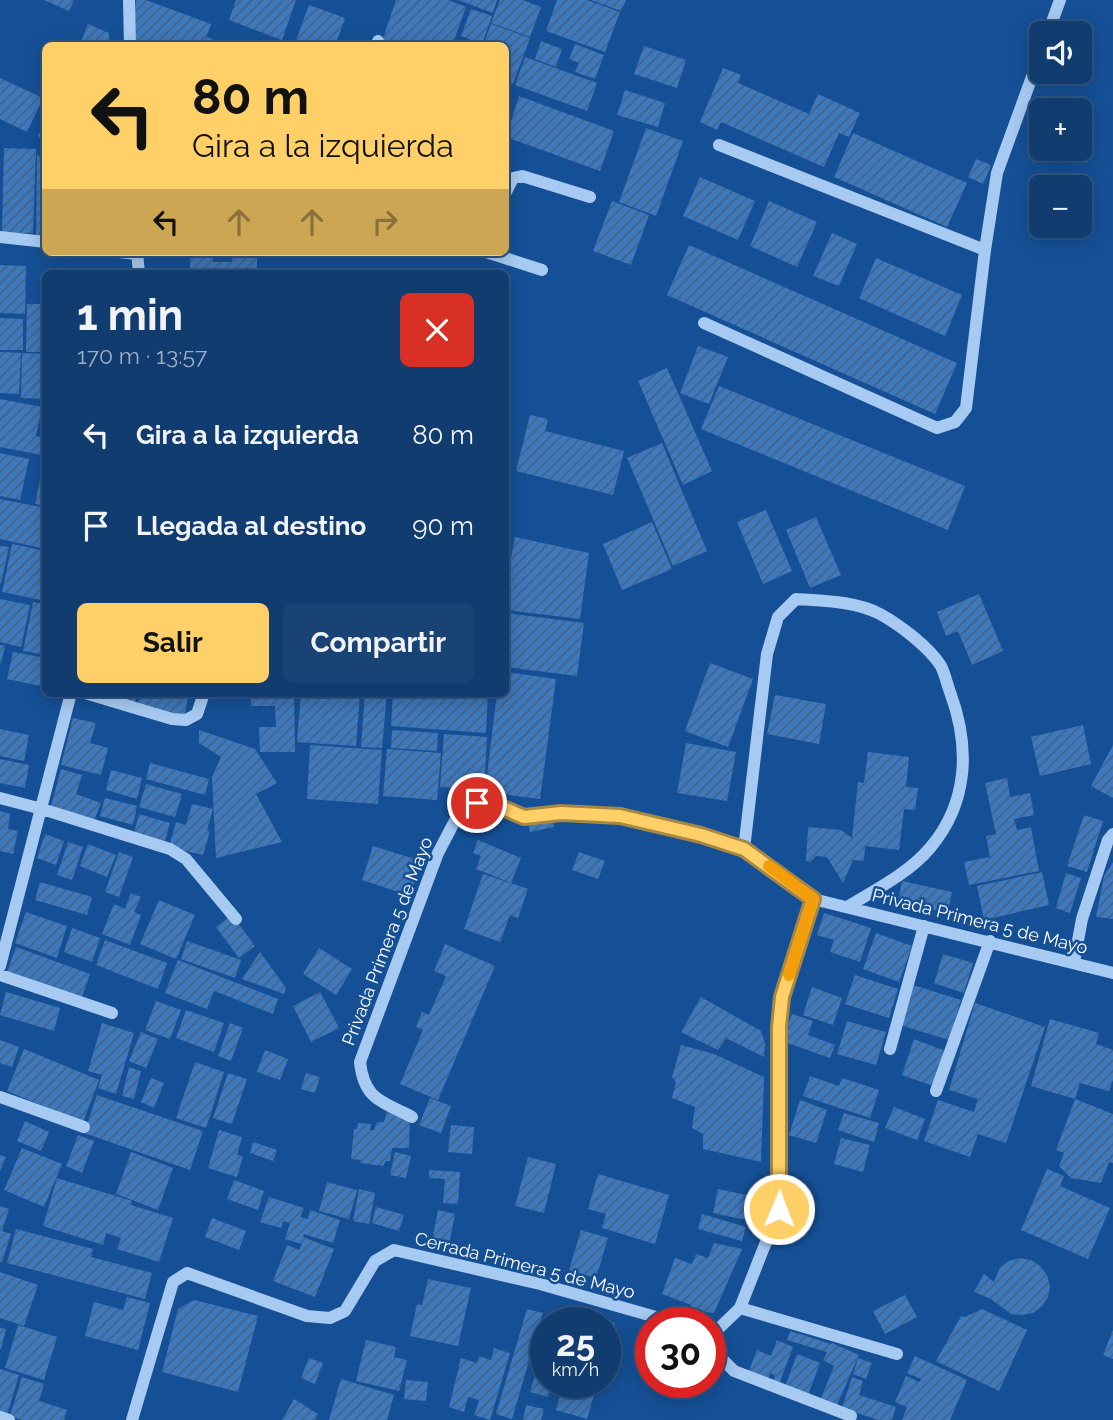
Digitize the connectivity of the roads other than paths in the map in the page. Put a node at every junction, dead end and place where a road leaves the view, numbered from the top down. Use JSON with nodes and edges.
{"nodes":[{"id":1,"x":129,"y":0,"type":"edge"},
{"id":2,"x":1060,"y":0,"type":"edge"},
{"id":3,"x":1052,"y":21,"type":"edge"},
{"id":4,"x":130,"y":42,"type":"edge"},
{"id":5,"x":1029,"y":84,"type":"edge"},
{"id":6,"x":719,"y":145,"type":"dead end"},
{"id":7,"x":509,"y":186,"type":"edge"},
{"id":8,"x":590,"y":197,"type":"dead end"},
{"id":9,"x":0,"y":237,"type":"edge"},
{"id":10,"x":42,"y":242,"type":"edge"},
{"id":11,"x":985,"y":250,"type":"junction"},
{"id":12,"x":499,"y":256,"type":"edge"},
{"id":13,"x":542,"y":271,"type":"dead end"},
{"id":14,"x":704,"y":323,"type":"dead end"},
{"id":15,"x":70,"y":697,"type":"edge"},
{"id":16,"x":98,"y":697,"type":"edge"},
{"id":17,"x":203,"y":697,"type":"edge"},
{"id":18,"x":0,"y":798,"type":"edge"},
{"id":19,"x":42,"y":808,"type":"junction"},
{"id":20,"x":1113,"y":834,"type":"edge"},
{"id":21,"x":744,"y":849,"type":"junction"},
{"id":22,"x":813,"y":899,"type":"junction"},
{"id":23,"x":847,"y":907,"type":"junction"},
{"id":24,"x":236,"y":919,"type":"dead end"},
{"id":25,"x":924,"y":926,"type":"junction"},
{"id":26,"x":990,"y":942,"type":"junction"},
{"id":27,"x":1074,"y":962,"type":"junction"},
{"id":28,"x":0,"y":966,"type":"edge"},
{"id":29,"x":1113,"y":973,"type":"edge"},
{"id":30,"x":0,"y":975,"type":"edge"},
{"id":31,"x":111,"y":1013,"type":"dead end"},
{"id":32,"x":890,"y":1049,"type":"dead end"},
{"id":33,"x":936,"y":1091,"type":"dead end"},
{"id":34,"x":0,"y":1097,"type":"edge"},
{"id":35,"x":412,"y":1117,"type":"dead end"},
{"id":36,"x":84,"y":1127,"type":"dead end"},
{"id":37,"x":740,"y":1308,"type":"junction"},
{"id":38,"x":635,"y":1311,"type":"edge"},
{"id":39,"x":726,"y":1320,"type":"edge"},
{"id":40,"x":897,"y":1354,"type":"dead end"},
{"id":41,"x":726,"y":1363,"type":"edge"},
{"id":42,"x":851,"y":1416,"type":"dead end"},
{"id":43,"x":0,"y":1417,"type":"edge"},
{"id":44,"x":9,"y":1420,"type":"edge"},
{"id":45,"x":132,"y":1420,"type":"edge"}],
"edges":[{"from":1,"to":4,"type":"street"},
{"from":2,"to":3,"type":"street"},
{"from":5,"to":11,"type":"street"},
{"from":6,"to":11,"type":"street"},
{"from":7,"to":8,"type":"street"},
{"from":9,"to":10,"type":"street"},
{"from":11,"to":14,"type":"street"},
{"from":12,"to":13,"type":"street"},
{"from":15,"to":19,"type":"street"},
{"from":16,"to":17,"type":"street"},
{"from":18,"to":19,"type":"street"},
{"from":19,"to":24,"type":"street"},
{"from":19,"to":28,"type":"street"},
{"from":20,"to":27,"type":"street"},
{"from":21,"to":22,"type":"street","name":"Privada Primera 5 de Mayo"},
{"from":21,"to":23,"type":"street"},
{"from":21,"to":35,"type":"street","name":"Privada Primera 5 de Mayo"},
{"from":22,"to":23,"type":"street","name":"Privada Primera 5 de Mayo"},
{"from":22,"to":37,"type":"street"},
{"from":23,"to":25,"type":"street","name":"Privada Primera 5 de Mayo"},
{"from":25,"to":26,"type":"street","name":"Privada Primera 5 de Mayo"},
{"from":25,"to":32,"type":"street"},
{"from":26,"to":27,"type":"street","name":"Privada Primera 5 de Mayo"},
{"from":26,"to":33,"type":"street"},
{"from":27,"to":29,"type":"street","name":"Privada Primera 5 de Mayo"},
{"from":30,"to":31,"type":"street"},
{"from":34,"to":36,"type":"street"},
{"from":37,"to":39,"type":"street"},
{"from":37,"to":40,"type":"street"},
{"from":38,"to":45,"type":"street","name":"Cerrada Primera 5 de Mayo"},
{"from":41,"to":42,"type":"street"},
{"from":43,"to":44,"type":"street"}]}
